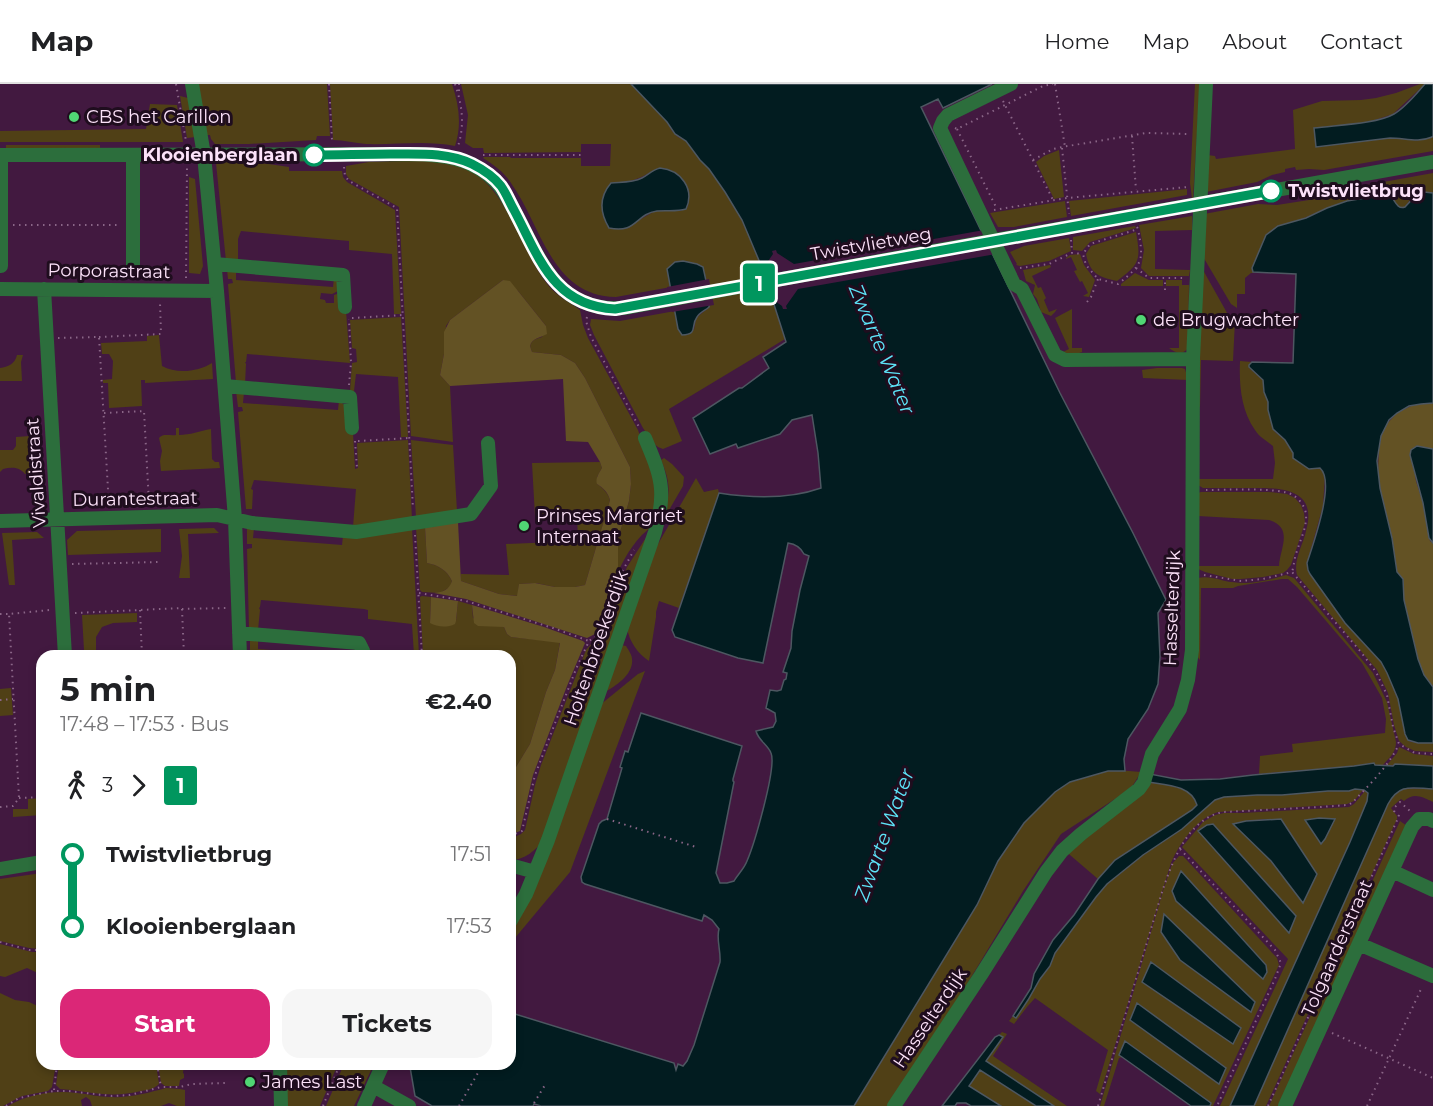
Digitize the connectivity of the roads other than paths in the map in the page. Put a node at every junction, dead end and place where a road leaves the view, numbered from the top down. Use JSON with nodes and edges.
{"nodes":[{"id":1,"x":192,"y":84,"type":"edge"},
{"id":2,"x":1011,"y":84,"type":"edge"},
{"id":3,"x":1206,"y":84,"type":"edge"},
{"id":4,"x":1,"y":155,"type":"edge"},
{"id":5,"x":133,"y":155,"type":"junction"},
{"id":6,"x":204,"y":155,"type":"junction"},
{"id":7,"x":1433,"y":162,"type":"edge"},
{"id":8,"x":1200,"y":204,"type":"junction"},
{"id":9,"x":1,"y":225,"type":"edge"},
{"id":10,"x":215,"y":264,"type":"junction"},
{"id":11,"x":1,"y":266,"type":"edge"},
{"id":12,"x":133,"y":270,"type":"dead end"},
{"id":13,"x":0,"y":289,"type":"edge"},
{"id":14,"x":44,"y":289,"type":"junction"},
{"id":15,"x":217,"y":291,"type":"junction"},
{"id":16,"x":345,"y":307,"type":"dead end"},
{"id":17,"x":1193,"y":359,"type":"junction"},
{"id":18,"x":225,"y":386,"type":"junction"},
{"id":19,"x":354,"y":435,"type":"road end"},
{"id":20,"x":645,"y":438,"type":"road end"},
{"id":21,"x":488,"y":443,"type":"dead end"},
{"id":22,"x":57,"y":519,"type":"junction"},
{"id":23,"x":235,"y":519,"type":"junction"},
{"id":24,"x":0,"y":521,"type":"edge"},
{"id":25,"x":239,"y":633,"type":"junction"},
{"id":26,"x":65,"y":650,"type":"edge"},
{"id":27,"x":240,"y":650,"type":"edge"},
{"id":28,"x":362,"y":650,"type":"edge"},
{"id":29,"x":1433,"y":820,"type":"edge"},
{"id":30,"x":36,"y":863,"type":"edge"},
{"id":31,"x":516,"y":867,"type":"edge"},
{"id":32,"x":0,"y":869,"type":"edge"},
{"id":33,"x":1392,"y":871,"type":"junction"},
{"id":34,"x":535,"y":872,"type":"junction"},
{"id":35,"x":1433,"y":890,"type":"edge"},
{"id":36,"x":516,"y":911,"type":"edge"},
{"id":37,"x":1359,"y":944,"type":"junction"},
{"id":38,"x":1430,"y":975,"type":"edge"},
{"id":39,"x":280,"y":1070,"type":"edge"},
{"id":40,"x":380,"y":1070,"type":"edge"},
{"id":41,"x":373,"y":1086,"type":"junction"},
{"id":42,"x":281,"y":1106,"type":"edge"},
{"id":43,"x":364,"y":1106,"type":"edge"},
{"id":44,"x":409,"y":1106,"type":"edge"},
{"id":45,"x":894,"y":1106,"type":"edge"},
{"id":46,"x":1285,"y":1106,"type":"edge"}],
"edges":[{"from":1,"to":6,"type":"street"},
{"from":2,"to":17,"type":"street"},
{"from":3,"to":8,"type":"street","name":"Hasselterdijk"},
{"from":4,"to":5,"type":"street","name":"Twistvlietweg"},
{"from":4,"to":9,"type":"street"},
{"from":5,"to":6,"type":"street","name":"Twistvlietweg"},
{"from":5,"to":12,"type":"street"},
{"from":6,"to":8,"type":"street","name":"Twistvlietweg","bridge":true},
{"from":6,"to":10,"type":"street"},
{"from":7,"to":8,"type":"street","name":"Twistvlietweg"},
{"from":8,"to":17,"type":"street","name":"Hasselterdijk"},
{"from":9,"to":11,"type":"street"},
{"from":10,"to":15,"type":"street"},
{"from":10,"to":16,"type":"street"},
{"from":13,"to":14,"type":"street","name":"Porporastraat"},
{"from":14,"to":15,"type":"street","name":"Porporastraat"},
{"from":14,"to":22,"type":"street","name":"Vivaldistraat"},
{"from":15,"to":18,"type":"street"},
{"from":17,"to":45,"type":"street","name":"Hasselterdijk"},
{"from":18,"to":19,"type":"street"},
{"from":18,"to":23,"type":"street"},
{"from":20,"to":34,"type":"street","name":"Holtenbroekerdijk"},
{"from":21,"to":23,"type":"street"},
{"from":22,"to":23,"type":"street","name":"Durantestraat"},
{"from":22,"to":24,"type":"street","name":"Durantestraat"},
{"from":22,"to":26,"type":"street","name":"Vivaldistraat"},
{"from":23,"to":25,"type":"street"},
{"from":25,"to":27,"type":"street"},
{"from":25,"to":28,"type":"street"},
{"from":29,"to":33,"type":"street","name":"Tolgaarderstraat"},
{"from":30,"to":32,"type":"street"},
{"from":31,"to":34,"type":"street"},
{"from":33,"to":35,"type":"street"},
{"from":33,"to":37,"type":"street","name":"Tolgaarderstraat"},
{"from":34,"to":36,"type":"street","name":"Holtenbroekerdijk"},
{"from":37,"to":38,"type":"street"},
{"from":37,"to":46,"type":"street","name":"Tolgaarderstraat"},
{"from":39,"to":42,"type":"street"},
{"from":40,"to":41,"type":"street"},
{"from":41,"to":43,"type":"street"},
{"from":41,"to":44,"type":"street"}]}
